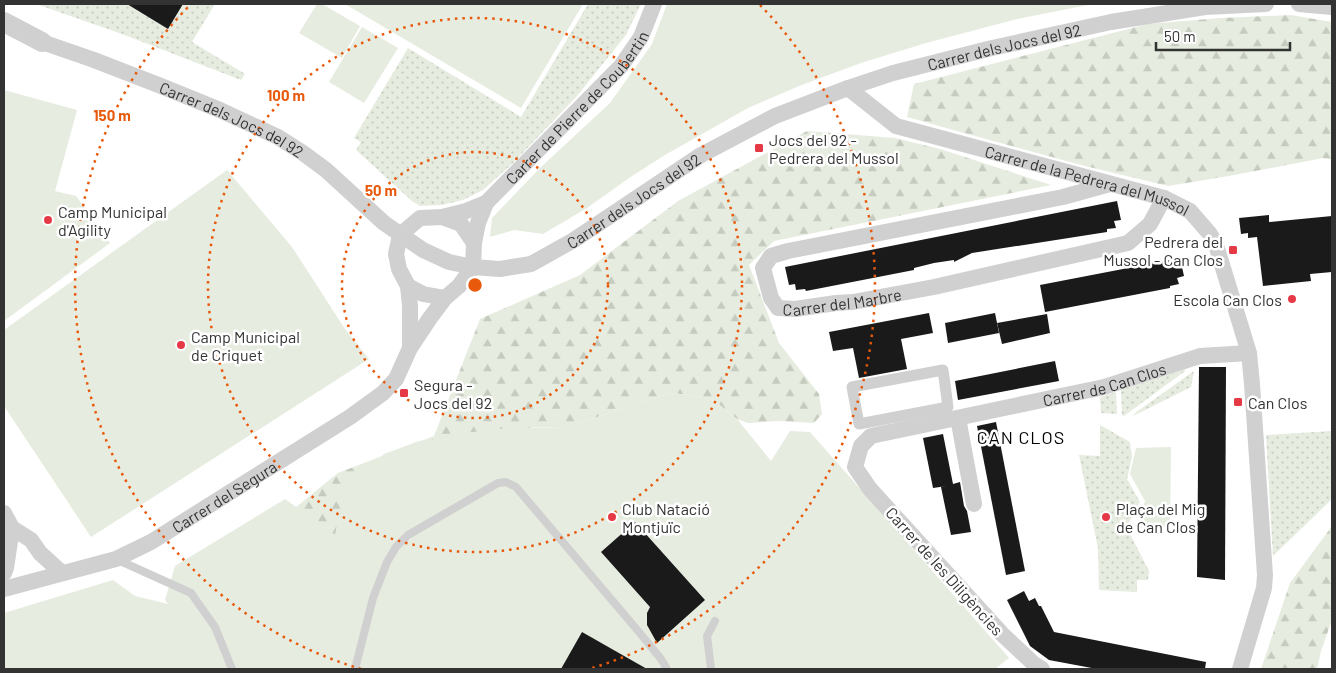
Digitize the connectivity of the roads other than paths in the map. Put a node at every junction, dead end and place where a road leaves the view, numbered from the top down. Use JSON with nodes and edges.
{"nodes":[{"id":1,"x":654,"y":4,"type":"edge"},
{"id":2,"x":1266,"y":4,"type":"edge"},
{"id":3,"x":1298,"y":4,"type":"edge"},
{"id":4,"x":1332,"y":7,"type":"edge"},
{"id":5,"x":4,"y":22,"type":"edge"},
{"id":6,"x":4,"y":35,"type":"edge"},
{"id":7,"x":42,"y":42,"type":"junction"},
{"id":8,"x":848,"y":88,"type":"junction"},
{"id":9,"x":1113,"y":183,"type":"junction"},
{"id":10,"x":1164,"y":198,"type":"junction"},
{"id":11,"x":486,"y":203,"type":"junction"},
{"id":12,"x":442,"y":216,"type":"junction"},
{"id":13,"x":400,"y":235,"type":"junction"},
{"id":14,"x":474,"y":243,"type":"junction"},
{"id":15,"x":472,"y":267,"type":"junction"},
{"id":16,"x":408,"y":286,"type":"junction"},
{"id":17,"x":445,"y":298,"type":"junction"},
{"id":18,"x":410,"y":348,"type":"junction"},
{"id":19,"x":1250,"y":352,"type":"junction"},
{"id":20,"x":958,"y":418,"type":"junction"},
{"id":21,"x":859,"y":424,"type":"joint"},
{"id":22,"x":855,"y":467,"type":"joint"},
{"id":23,"x":974,"y":504,"type":"dead end"},
{"id":24,"x":4,"y":514,"type":"edge"},
{"id":25,"x":12,"y":528,"type":"junction"},
{"id":26,"x":116,"y":559,"type":"junction"},
{"id":27,"x":4,"y":573,"type":"edge"},
{"id":28,"x":62,"y":573,"type":"junction"},
{"id":29,"x":4,"y":589,"type":"edge"},
{"id":30,"x":715,"y":621,"type":"dead end"},
{"id":31,"x":232,"y":669,"type":"edge"},
{"id":32,"x":355,"y":669,"type":"edge"},
{"id":33,"x":667,"y":669,"type":"edge"},
{"id":34,"x":711,"y":669,"type":"edge"},
{"id":35,"x":1042,"y":669,"type":"edge"},
{"id":36,"x":1240,"y":669,"type":"edge"}],
"edges":[{"from":1,"to":11,"type":"street","name":"Carrer de Pierre de Coubertin"},
{"from":2,"to":8,"type":"street","name":"Carrer dels Jocs del 92"},
{"from":3,"to":4,"type":"street"},
{"from":5,"to":7,"type":"street"},
{"from":6,"to":7,"type":"street"},
{"from":7,"to":13,"type":"street","name":"Carrer dels Jocs del 92"},
{"from":8,"to":9,"type":"street","name":"Carrer de la Pedrera del Mussol"},
{"from":8,"to":15,"type":"street","name":"Carrer dels Jocs del 92"},
{"from":9,"to":10,"type":"street","name":"Carrer de la Pedrera del Mussol"},
{"from":9,"to":10,"type":"street","name":"Carrer del Marbre"},
{"from":10,"to":19,"type":"street","name":"Carrer de la Pedrera del Mussol"},
{"from":11,"to":12,"type":"street","name":"Carrer de Pierre de Coubertin"},
{"from":11,"to":14,"type":"street","name":"Carrer de Pierre de Coubertin"},
{"from":12,"to":13,"type":"street","name":"Carrer de Pierre de Coubertin"},
{"from":12,"to":14,"type":"street"},
{"from":13,"to":15,"type":"street","name":"Carrer dels Jocs del 92"},
{"from":13,"to":16,"type":"street","name":"Carrer del Segura"},
{"from":14,"to":15,"type":"street","name":"Carrer de Pierre de Coubertin"},
{"from":15,"to":17,"type":"street","name":"Carrer del Segura"},
{"from":16,"to":17,"type":"street"},
{"from":16,"to":18,"type":"street","name":"Carrer del Segura"},
{"from":17,"to":18,"type":"street","name":"Carrer del Segura"},
{"from":18,"to":26,"type":"street","name":"Carrer del Segura"},
{"from":19,"to":20,"type":"street","name":"Carrer de Can Clos"},
{"from":19,"to":36,"type":"street","name":"Carrer de la Pedrera del Mussol"},
{"from":20,"to":22,"type":"street","name":"Carrer de Can Clos"},
{"from":20,"to":23,"type":"street"},
{"from":21,"to":21,"type":"street"},
{"from":22,"to":35,"type":"street","name":"Carrer de les Diligències"},
{"from":24,"to":25,"type":"street"},
{"from":25,"to":27,"type":"street"},
{"from":25,"to":28,"type":"street"},
{"from":26,"to":28,"type":"street","name":"Carrer del Segura"},
{"from":26,"to":31,"type":"lane"},
{"from":28,"to":29,"type":"street","name":"Carrer del Segura"},
{"from":30,"to":34,"type":"lane"},
{"from":32,"to":33,"type":"lane"}]}
